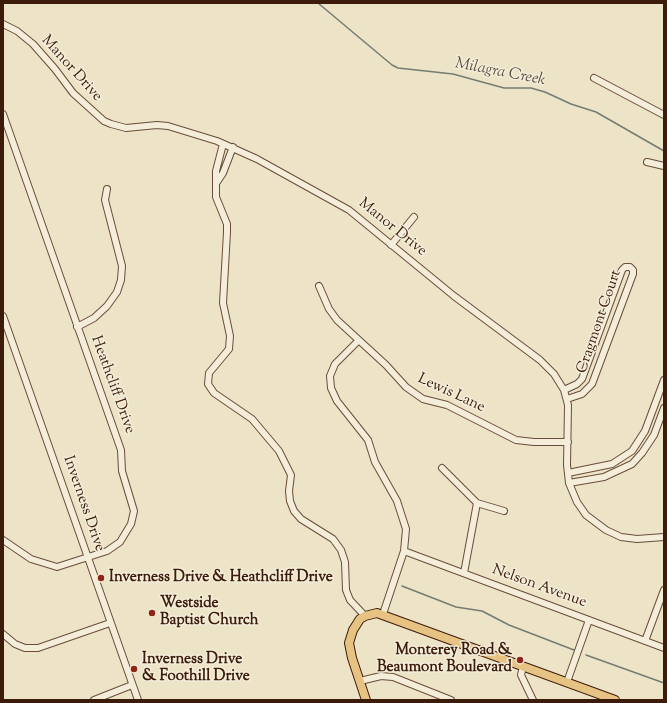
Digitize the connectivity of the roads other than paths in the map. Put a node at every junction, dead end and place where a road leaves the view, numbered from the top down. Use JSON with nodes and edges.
{"nodes":[{"id":1,"x":3,"y":24,"type":"edge"},
{"id":2,"x":594,"y":78,"type":"dead end"},
{"id":3,"x":3,"y":114,"type":"edge"},
{"id":4,"x":664,"y":115,"type":"edge"},
{"id":5,"x":223,"y":144,"type":"junction"},
{"id":6,"x":233,"y":147,"type":"junction"},
{"id":7,"x":647,"y":162,"type":"dead end"},
{"id":8,"x":664,"y":166,"type":"edge"},
{"id":9,"x":217,"y":182,"type":"junction"},
{"id":10,"x":108,"y":189,"type":"dead end"},
{"id":11,"x":414,"y":217,"type":"dead end"},
{"id":12,"x":391,"y":245,"type":"junction"},
{"id":13,"x":319,"y":286,"type":"dead end"},
{"id":14,"x":3,"y":316,"type":"edge"},
{"id":15,"x":77,"y":327,"type":"junction"},
{"id":16,"x":358,"y":341,"type":"junction"},
{"id":17,"x":664,"y":380,"type":"edge"},
{"id":18,"x":564,"y":390,"type":"junction"},
{"id":19,"x":567,"y":399,"type":"junction"},
{"id":20,"x":664,"y":408,"type":"edge"},
{"id":21,"x":568,"y":442,"type":"junction"},
{"id":22,"x":442,"y":468,"type":"dead end"},
{"id":23,"x":568,"y":473,"type":"junction"},
{"id":24,"x":570,"y":483,"type":"junction"},
{"id":25,"x":477,"y":503,"type":"junction"},
{"id":26,"x":504,"y":512,"type":"dead end"},
{"id":27,"x":664,"y":537,"type":"edge"},
{"id":28,"x":3,"y":540,"type":"edge"},
{"id":29,"x":404,"y":550,"type":"junction"},
{"id":30,"x":88,"y":558,"type":"junction"},
{"id":31,"x":464,"y":573,"type":"junction"},
{"id":32,"x":664,"y":590,"type":"edge"},
{"id":33,"x":383,"y":614,"type":"junction"},
{"id":34,"x":365,"y":616,"type":"junction"},
{"id":35,"x":589,"y":620,"type":"junction"},
{"id":36,"x":110,"y":623,"type":"junction"},
{"id":37,"x":3,"y":634,"type":"edge"},
{"id":38,"x":645,"y":641,"type":"junction"},
{"id":39,"x":664,"y":648,"type":"edge"},
{"id":40,"x":523,"y":666,"type":"junction"},
{"id":41,"x":360,"y":681,"type":"junction"},
{"id":42,"x":567,"y":682,"type":"junction"},
{"id":43,"x":132,"y":685,"type":"junction"},
{"id":44,"x":94,"y":700,"type":"edge"},
{"id":45,"x":138,"y":700,"type":"edge"},
{"id":46,"x":366,"y":700,"type":"edge"},
{"id":47,"x":451,"y":700,"type":"edge"},
{"id":48,"x":533,"y":700,"type":"edge"},
{"id":49,"x":615,"y":700,"type":"edge"}],
"edges":[{"from":1,"to":5,"type":"street","name":"Manor Drive"},
{"from":2,"to":4,"type":"street"},
{"from":3,"to":15,"type":"street","name":"Heathcliff Drive"},
{"from":5,"to":6,"type":"street","name":"Manor Drive"},
{"from":5,"to":9,"type":"street"},
{"from":6,"to":9,"type":"street"},
{"from":6,"to":12,"type":"street","name":"Manor Drive"},
{"from":7,"to":8,"type":"street"},
{"from":9,"to":34,"type":"street"},
{"from":10,"to":15,"type":"street"},
{"from":11,"to":12,"type":"street"},
{"from":12,"to":18,"type":"street","name":"Manor Drive"},
{"from":13,"to":16,"type":"street","name":"Lewis Lane"},
{"from":14,"to":30,"type":"street","name":"Inverness Drive"},
{"from":15,"to":30,"type":"street","name":"Heathcliff Drive"},
{"from":16,"to":21,"type":"street","name":"Lewis Lane"},
{"from":16,"to":29,"type":"street"},
{"from":17,"to":23,"type":"street"},
{"from":18,"to":19,"type":"street","name":"Manor Drive"},
{"from":18,"to":19,"type":"street","name":"Cragmont Court"},
{"from":19,"to":21,"type":"street","name":"Manor Drive"},
{"from":20,"to":24,"type":"street"},
{"from":21,"to":23,"type":"street","name":"Manor Drive"},
{"from":22,"to":25,"type":"street"},
{"from":23,"to":24,"type":"street","name":"Manor Drive"},
{"from":24,"to":27,"type":"street","name":"Manor Drive"},
{"from":25,"to":26,"type":"street"},
{"from":25,"to":31,"type":"street"},
{"from":28,"to":30,"type":"street","name":"Heathcliff Drive"},
{"from":29,"to":31,"type":"street","name":"Nelson Avenue"},
{"from":29,"to":33,"type":"street"},
{"from":30,"to":36,"type":"street","name":"Inverness Drive"},
{"from":31,"to":35,"type":"street","name":"Nelson Avenue"},
{"from":32,"to":38,"type":"street"},
{"from":33,"to":34,"type":"main road"},
{"from":33,"to":40,"type":"main road"},
{"from":34,"to":41,"type":"main road"},
{"from":35,"to":38,"type":"street","name":"Nelson Avenue"},
{"from":35,"to":42,"type":"street"},
{"from":36,"to":37,"type":"street"},
{"from":36,"to":43,"type":"street","name":"Inverness Drive"},
{"from":38,"to":39,"type":"street","name":"Nelson Avenue"},
{"from":40,"to":42,"type":"main road"},
{"from":40,"to":48,"type":"street"},
{"from":41,"to":46,"type":"main road"},
{"from":41,"to":47,"type":"street"},
{"from":42,"to":49,"type":"main road"},
{"from":43,"to":44,"type":"street"},
{"from":43,"to":45,"type":"street","name":"Inverness Drive"}]}
